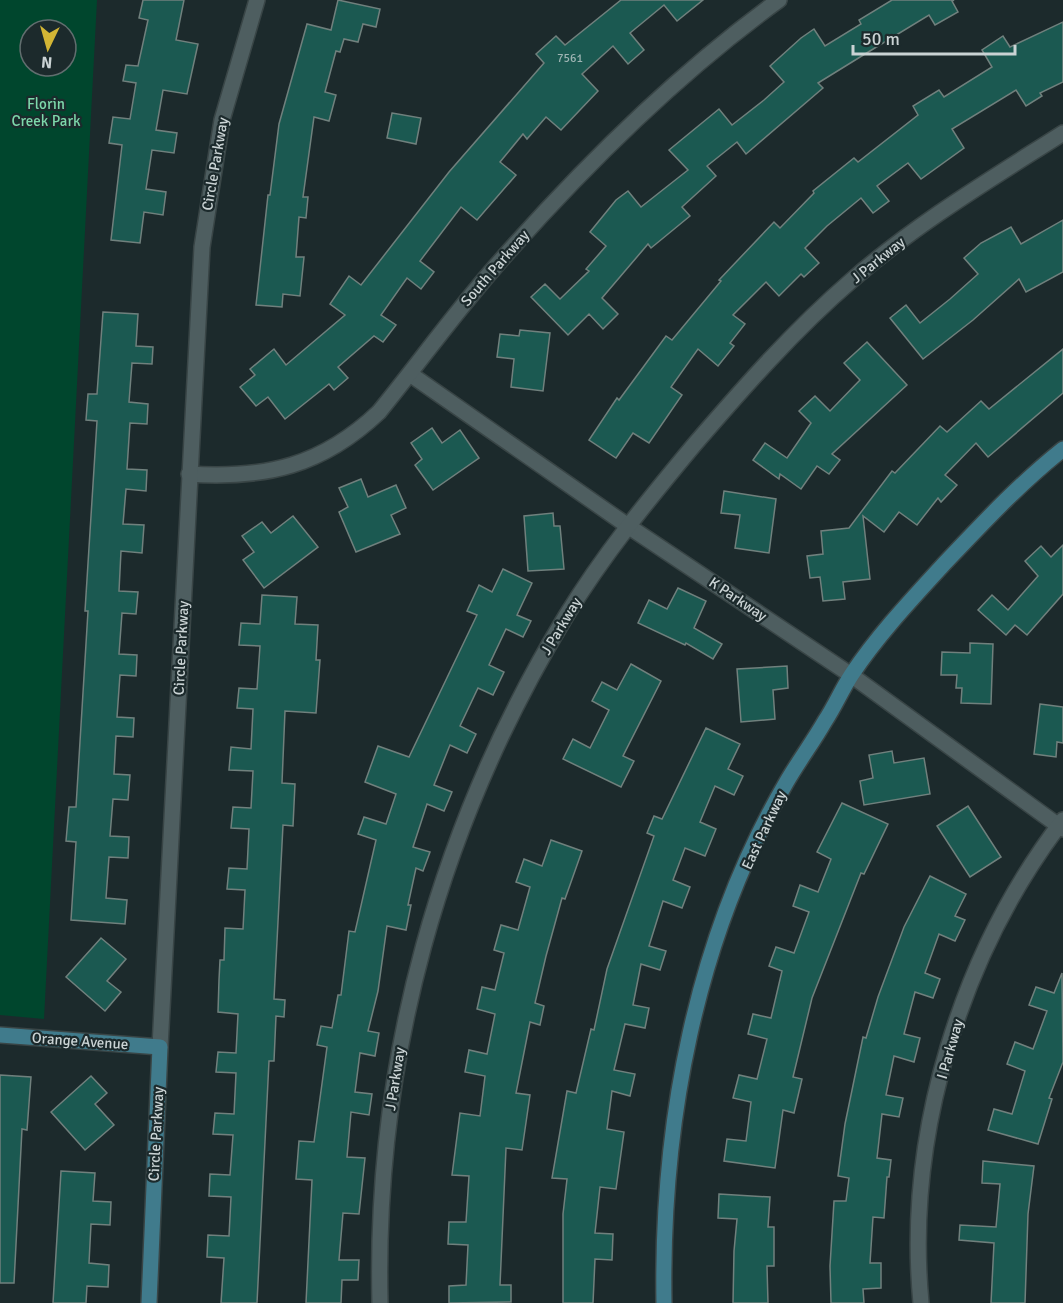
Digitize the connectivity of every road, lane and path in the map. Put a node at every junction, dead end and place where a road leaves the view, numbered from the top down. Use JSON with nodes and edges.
{"nodes":[{"id":1,"x":257,"y":0,"type":"edge"},
{"id":2,"x":779,"y":0,"type":"edge"},
{"id":3,"x":1063,"y":133,"type":"edge"},
{"id":4,"x":410,"y":374,"type":"junction"},
{"id":5,"x":1063,"y":449,"type":"edge"},
{"id":6,"x":189,"y":474,"type":"junction"},
{"id":7,"x":628,"y":526,"type":"junction"},
{"id":8,"x":852,"y":675,"type":"junction"},
{"id":9,"x":1062,"y":825,"type":"edge"},
{"id":10,"x":0,"y":1035,"type":"edge"},
{"id":11,"x":160,"y":1047,"type":"junction"},
{"id":12,"x":149,"y":1303,"type":"edge"},
{"id":13,"x":381,"y":1303,"type":"edge"},
{"id":14,"x":663,"y":1303,"type":"edge"},
{"id":15,"x":921,"y":1303,"type":"edge"}],
"edges":[{"from":1,"to":6,"type":"street","name":"Circle Parkway"},
{"from":2,"to":4,"type":"street","name":"South Parkway"},
{"from":3,"to":7,"type":"street","name":"J Parkway"},
{"from":4,"to":6,"type":"street","name":"South Parkway"},
{"from":4,"to":7,"type":"street","name":"K Parkway"},
{"from":5,"to":8,"type":"street","name":"East Parkway"},
{"from":6,"to":11,"type":"street","name":"Circle Parkway"},
{"from":7,"to":8,"type":"street","name":"K Parkway"},
{"from":7,"to":13,"type":"street","name":"J Parkway"},
{"from":8,"to":9,"type":"street","name":"K Parkway"},
{"from":8,"to":14,"type":"street","name":"East Parkway"},
{"from":9,"to":15,"type":"street","name":"I Parkway"},
{"from":10,"to":11,"type":"street","name":"Orange Avenue"},
{"from":11,"to":12,"type":"street","name":"Circle Parkway"}]}
